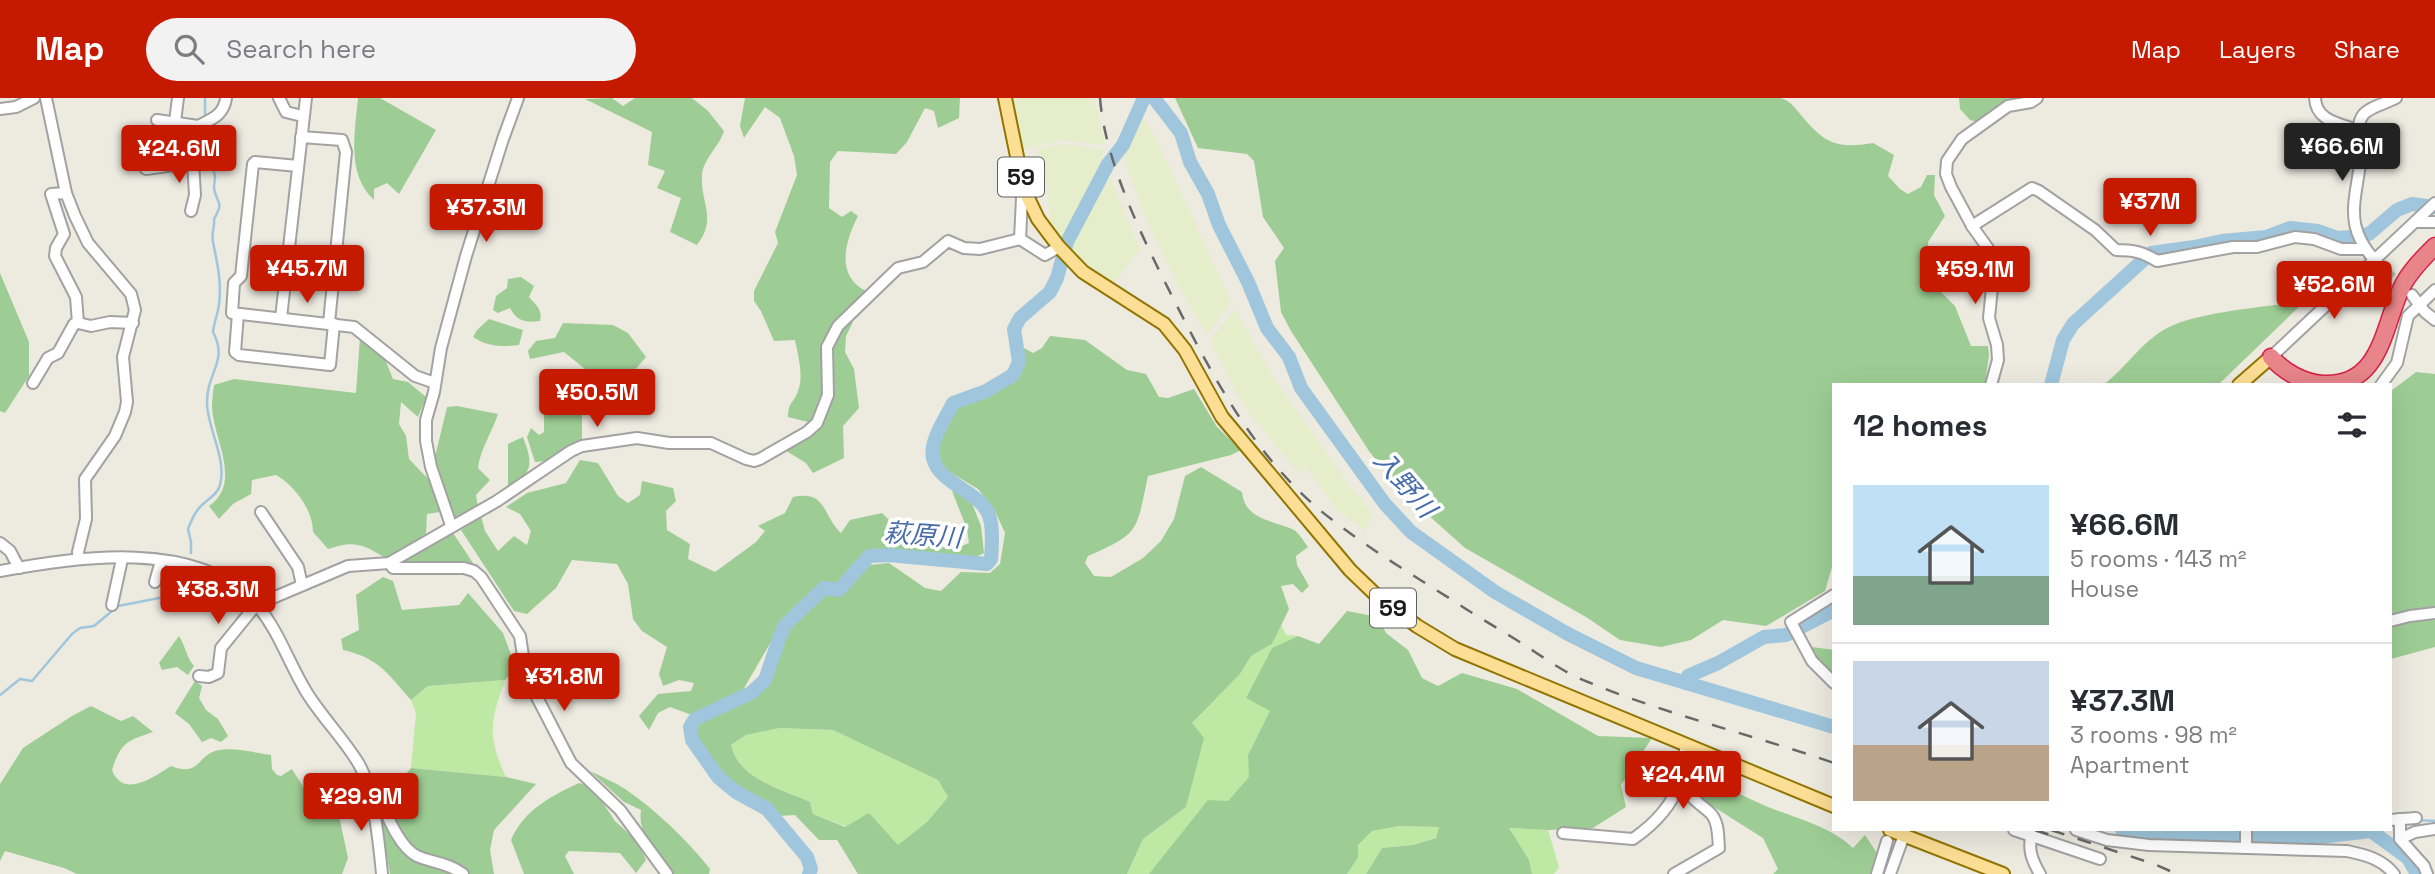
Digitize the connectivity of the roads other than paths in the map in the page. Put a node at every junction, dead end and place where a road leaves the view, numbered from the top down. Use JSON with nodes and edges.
{"nodes":[{"id":1,"x":34,"y":98,"type":"edge"},
{"id":2,"x":46,"y":98,"type":"edge"},
{"id":3,"x":178,"y":98,"type":"edge"},
{"id":4,"x":226,"y":98,"type":"edge"},
{"id":5,"x":279,"y":98,"type":"edge"},
{"id":6,"x":306,"y":98,"type":"edge"},
{"id":7,"x":518,"y":98,"type":"edge"},
{"id":8,"x":1005,"y":98,"type":"edge"},
{"id":9,"x":2037,"y":98,"type":"edge"},
{"id":10,"x":2315,"y":98,"type":"edge"},
{"id":11,"x":2396,"y":98,"type":"edge"},
{"id":12,"x":0,"y":109,"type":"edge"},
{"id":13,"x":302,"y":116,"type":"junction"},
{"id":14,"x":157,"y":120,"type":"dead end"},
{"id":15,"x":175,"y":122,"type":"junction"},
{"id":16,"x":198,"y":126,"type":"junction"},
{"id":17,"x":2359,"y":128,"type":"junction"},
{"id":18,"x":301,"y":137,"type":"junction"},
{"id":19,"x":193,"y":162,"type":"junction"},
{"id":20,"x":298,"y":166,"type":"junction"},
{"id":21,"x":146,"y":169,"type":"dead end"},
{"id":22,"x":66,"y":193,"type":"junction"},
{"id":23,"x":1027,"y":196,"type":"junction"},
{"id":24,"x":2435,"y":203,"type":"edge"},
{"id":25,"x":191,"y":211,"type":"dead end"},
{"id":26,"x":2415,"y":222,"type":"junction"},
{"id":27,"x":2435,"y":222,"type":"edge"},
{"id":28,"x":1972,"y":226,"type":"junction"},
{"id":29,"x":1020,"y":239,"type":"junction"},
{"id":30,"x":2362,"y":246,"type":"junction"},
{"id":31,"x":2435,"y":246,"type":"edge"},
{"id":32,"x":1064,"y":252,"type":"junction"},
{"id":33,"x":2374,"y":261,"type":"junction"},
{"id":34,"x":2385,"y":271,"type":"tunnel mouth"},
{"id":35,"x":2435,"y":290,"type":"edge"},
{"id":36,"x":2412,"y":295,"type":"tunnel mouth"},
{"id":37,"x":2420,"y":305,"type":"junction"},
{"id":38,"x":238,"y":314,"type":"junction"},
{"id":39,"x":281,"y":318,"type":"junction"},
{"id":40,"x":2435,"y":320,"type":"edge"},
{"id":41,"x":78,"y":323,"type":"junction"},
{"id":42,"x":133,"y":323,"type":"junction"},
{"id":43,"x":332,"y":324,"type":"junction"},
{"id":44,"x":2271,"y":357,"type":"junction"},
{"id":45,"x":33,"y":383,"type":"dead end"},
{"id":46,"x":435,"y":383,"type":"junction"},
{"id":47,"x":1992,"y":383,"type":"edge"},
{"id":48,"x":2241,"y":383,"type":"edge"},
{"id":49,"x":2382,"y":383,"type":"edge"},
{"id":50,"x":261,"y":512,"type":"dead end"},
{"id":51,"x":451,"y":526,"type":"junction"},
{"id":52,"x":0,"y":543,"type":"edge"},
{"id":53,"x":79,"y":559,"type":"junction"},
{"id":54,"x":122,"y":559,"type":"junction"},
{"id":55,"x":161,"y":561,"type":"junction"},
{"id":56,"x":389,"y":563,"type":"junction"},
{"id":57,"x":19,"y":568,"type":"junction"},
{"id":58,"x":0,"y":571,"type":"edge"},
{"id":59,"x":155,"y":582,"type":"dead end"},
{"id":60,"x":302,"y":584,"type":"junction"},
{"id":61,"x":1832,"y":596,"type":"edge"},
{"id":62,"x":112,"y":605,"type":"dead end"},
{"id":63,"x":256,"y":605,"type":"junction"},
{"id":64,"x":2435,"y":613,"type":"edge"},
{"id":65,"x":2392,"y":620,"type":"edge"},
{"id":66,"x":199,"y":676,"type":"dead end"},
{"id":67,"x":1832,"y":681,"type":"edge"},
{"id":68,"x":1686,"y":745,"type":"junction"},
{"id":69,"x":1679,"y":783,"type":"junction"},
{"id":70,"x":369,"y":789,"type":"junction"},
{"id":71,"x":1832,"y":805,"type":"edge"},
{"id":72,"x":2416,"y":818,"type":"dead end"},
{"id":73,"x":2398,"y":827,"type":"edge"},
{"id":74,"x":2435,"y":829,"type":"edge"},
{"id":75,"x":2018,"y":831,"type":"edge"},
{"id":76,"x":2080,"y":831,"type":"edge"},
{"id":77,"x":2246,"y":831,"type":"edge"},
{"id":78,"x":1563,"y":833,"type":"dead end"},
{"id":79,"x":1889,"y":835,"type":"edge"},
{"id":80,"x":1904,"y":835,"type":"junction"},
{"id":81,"x":2032,"y":835,"type":"junction"},
{"id":82,"x":2246,"y":848,"type":"junction"},
{"id":83,"x":2100,"y":859,"type":"dead end"},
{"id":84,"x":382,"y":874,"type":"edge"},
{"id":85,"x":463,"y":874,"type":"edge"},
{"id":86,"x":667,"y":874,"type":"edge"},
{"id":87,"x":1674,"y":874,"type":"edge"},
{"id":88,"x":1877,"y":874,"type":"edge"},
{"id":89,"x":1890,"y":874,"type":"edge"},
{"id":90,"x":2003,"y":874,"type":"edge"},
{"id":91,"x":2040,"y":874,"type":"edge"},
{"id":92,"x":2394,"y":874,"type":"edge"},
{"id":93,"x":2427,"y":874,"type":"edge"}],
"edges":[{"from":1,"to":12,"type":"street"},
{"from":2,"to":22,"type":"street"},
{"from":3,"to":15,"type":"street"},
{"from":4,"to":16,"type":"street"},
{"from":5,"to":13,"type":"street"},
{"from":6,"to":13,"type":"street"},
{"from":7,"to":46,"type":"street"},
{"from":8,"to":23,"type":"main road","number":"59"},
{"from":9,"to":28,"type":"street"},
{"from":10,"to":17,"type":"street"},
{"from":11,"to":17,"type":"street"},
{"from":13,"to":18,"type":"street"},
{"from":14,"to":15,"type":"street"},
{"from":15,"to":16,"type":"street"},
{"from":16,"to":19,"type":"street"},
{"from":17,"to":30,"type":"street"},
{"from":18,"to":20,"type":"street"},
{"from":18,"to":43,"type":"street"},
{"from":19,"to":21,"type":"street"},
{"from":19,"to":25,"type":"street"},
{"from":20,"to":38,"type":"street"},
{"from":20,"to":39,"type":"street"},
{"from":22,"to":41,"type":"street"},
{"from":22,"to":42,"type":"street"},
{"from":23,"to":29,"type":"street"},
{"from":23,"to":32,"type":"main road","number":"59"},
{"from":24,"to":26,"type":"street"},
{"from":26,"to":27,"type":"street"},
{"from":26,"to":33,"type":"street"},
{"from":28,"to":30,"type":"street"},
{"from":28,"to":47,"type":"street"},
{"from":29,"to":32,"type":"street"},
{"from":29,"to":51,"type":"street"},
{"from":30,"to":33,"type":"street"},
{"from":31,"to":44,"type":"highway"},
{"from":32,"to":68,"type":"main road","number":"59"},
{"from":33,"to":34,"type":"street"},
{"from":33,"to":44,"type":"street"},
{"from":35,"to":37,"type":"street"},
{"from":36,"to":37,"type":"street"},
{"from":37,"to":40,"type":"street"},
{"from":37,"to":49,"type":"street"},
{"from":38,"to":39,"type":"street"},
{"from":38,"to":43,"type":"street"},
{"from":39,"to":43,"type":"street"},
{"from":41,"to":42,"type":"street"},
{"from":41,"to":45,"type":"street"},
{"from":42,"to":53,"type":"street"},
{"from":43,"to":46,"type":"street"},
{"from":44,"to":48,"type":"main road"},
{"from":46,"to":51,"type":"street"},
{"from":50,"to":60,"type":"street"},
{"from":51,"to":56,"type":"street"},
{"from":52,"to":57,"type":"street"},
{"from":53,"to":54,"type":"street"},
{"from":53,"to":57,"type":"street"},
{"from":54,"to":55,"type":"street"},
{"from":54,"to":62,"type":"street"},
{"from":55,"to":59,"type":"street"},
{"from":55,"to":63,"type":"street"},
{"from":56,"to":60,"type":"street"},
{"from":56,"to":86,"type":"street"},
{"from":57,"to":58,"type":"street"},
{"from":60,"to":63,"type":"street"},
{"from":61,"to":67,"type":"street"},
{"from":63,"to":66,"type":"street"},
{"from":63,"to":70,"type":"street"},
{"from":64,"to":65,"type":"street"},
{"from":68,"to":69,"type":"street"},
{"from":68,"to":71,"type":"main road","number":"59"},
{"from":69,"to":78,"type":"street"},
{"from":69,"to":87,"type":"street"},
{"from":70,"to":84,"type":"street"},
{"from":70,"to":85,"type":"street"},
{"from":72,"to":73,"type":"street"},
{"from":73,"to":74,"type":"street"},
{"from":73,"to":93,"type":"street"},
{"from":75,"to":81,"type":"street"},
{"from":76,"to":82,"type":"street"},
{"from":77,"to":82,"type":"street"},
{"from":79,"to":80,"type":"main road"},
{"from":79,"to":88,"type":"street"},
{"from":80,"to":89,"type":"street"},
{"from":80,"to":90,"type":"main road"},
{"from":81,"to":83,"type":"street"},
{"from":81,"to":91,"type":"street"},
{"from":82,"to":92,"type":"street"}]}
